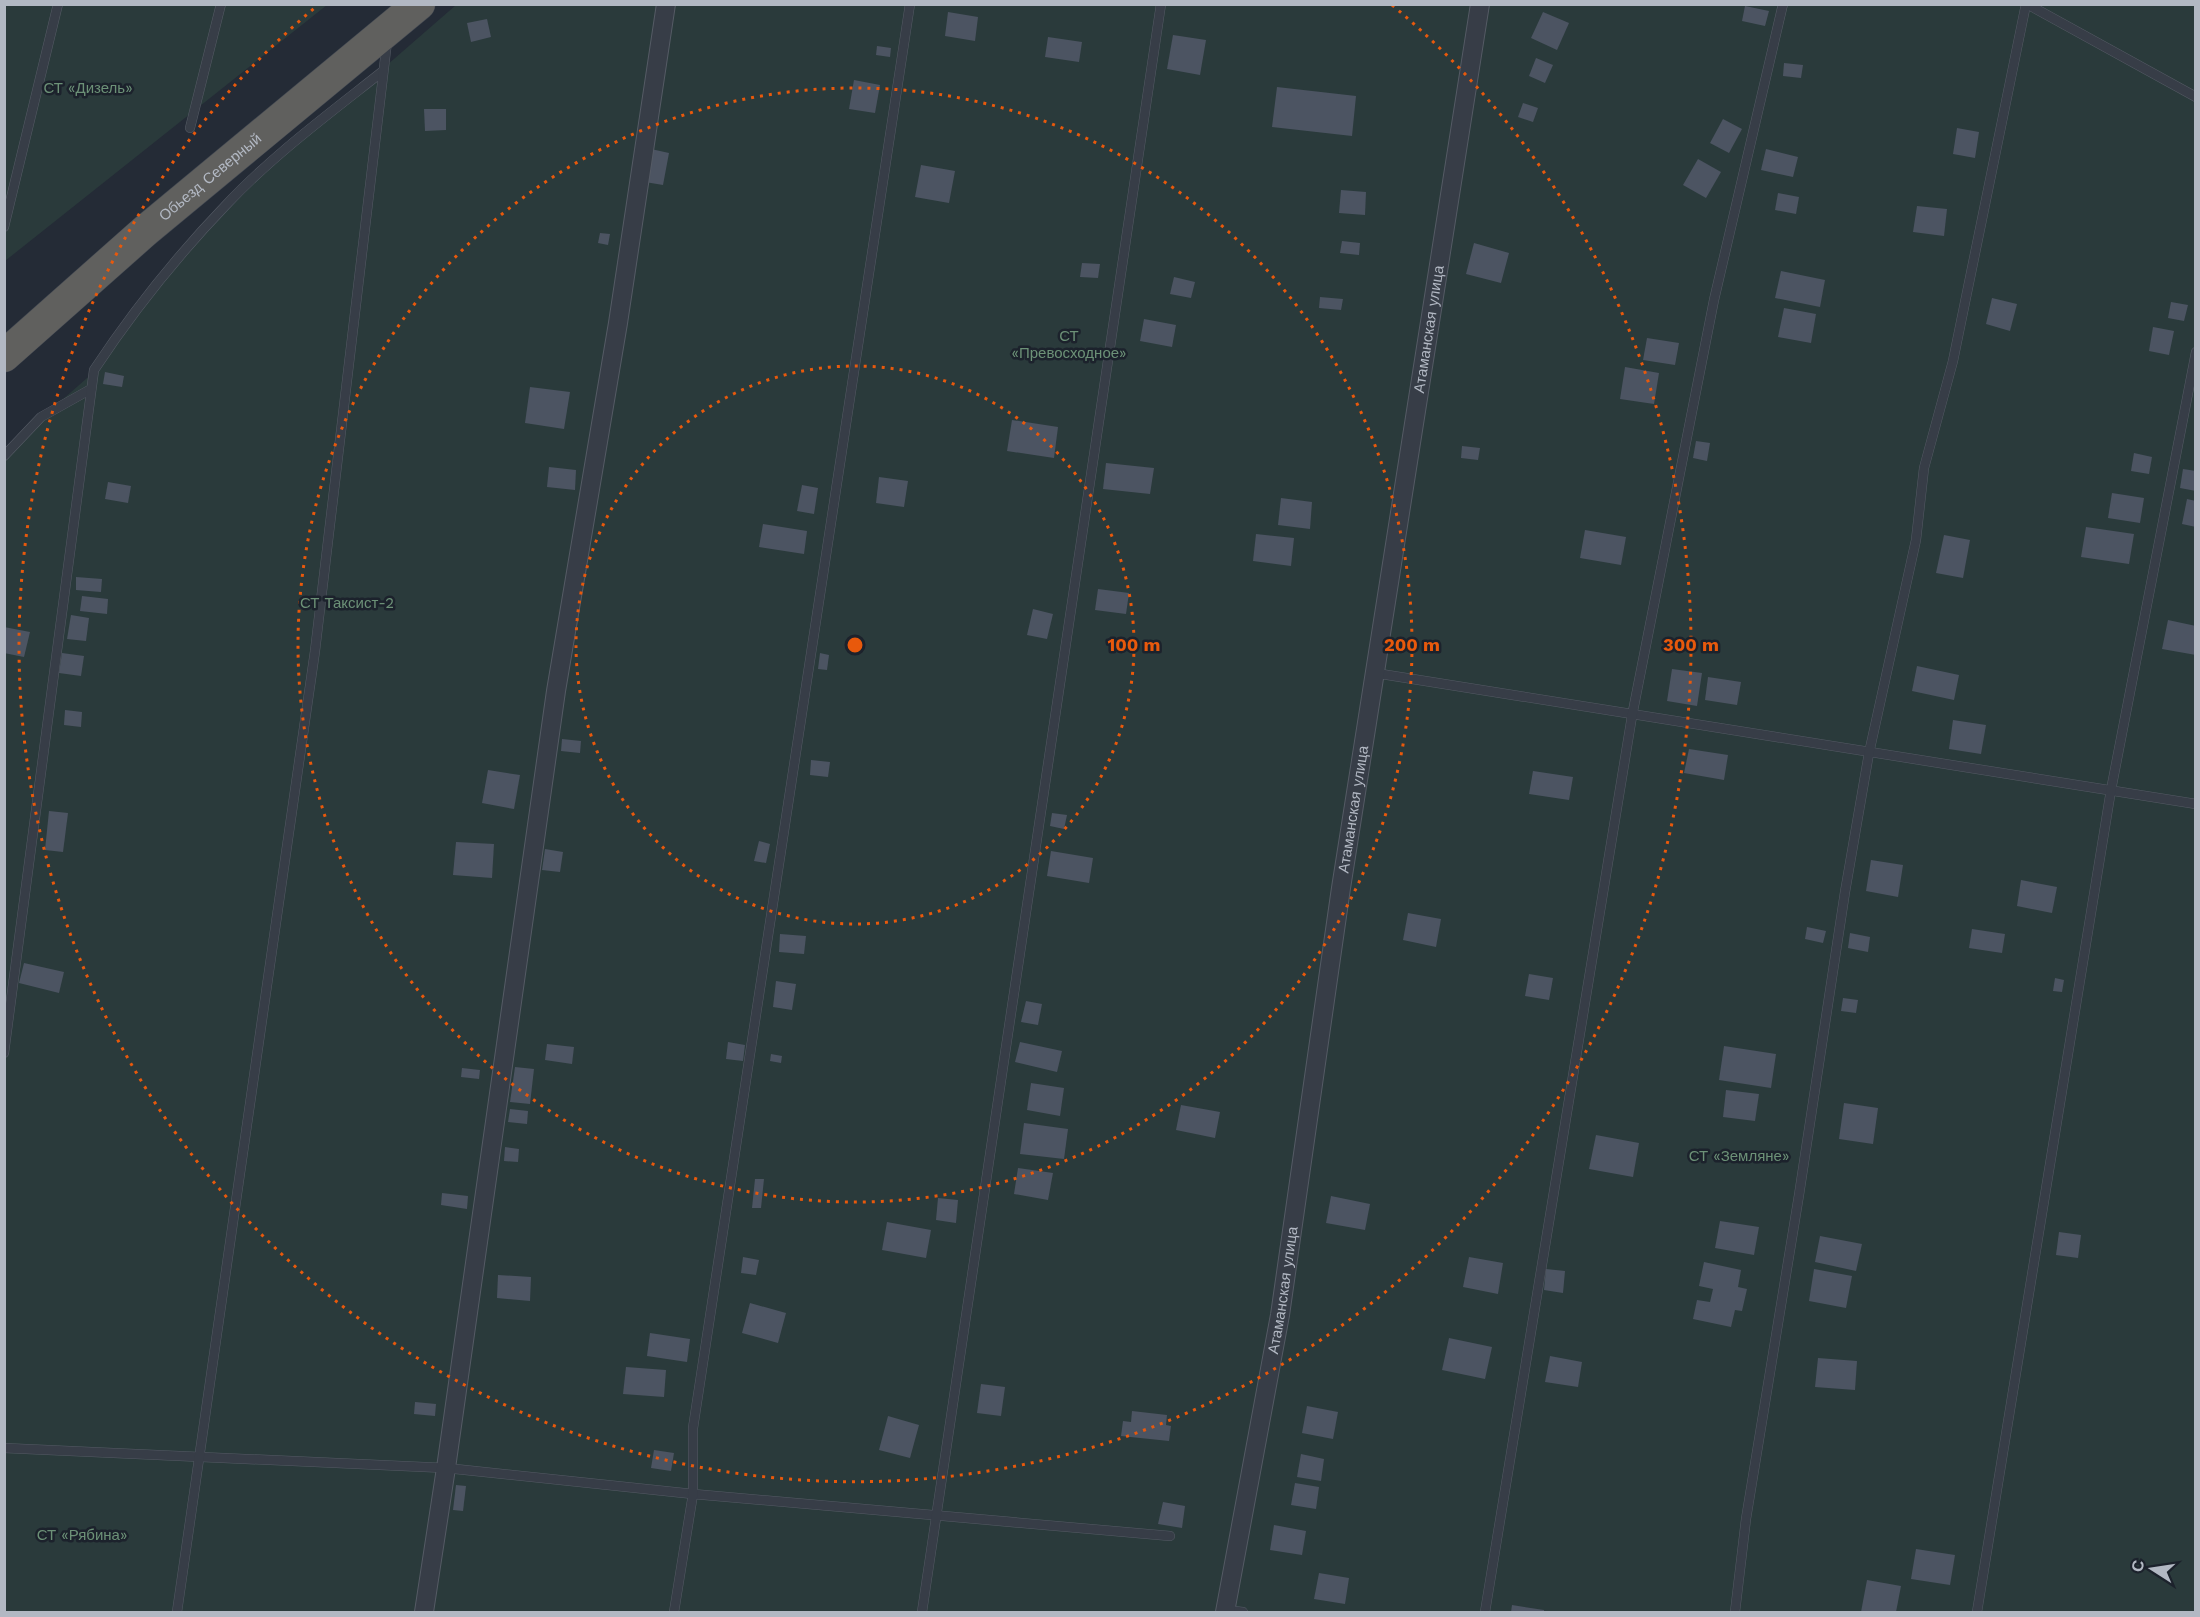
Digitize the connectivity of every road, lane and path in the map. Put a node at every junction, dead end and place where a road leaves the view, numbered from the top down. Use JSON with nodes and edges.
{"nodes":[{"id":1,"x":58,"y":4,"type":"edge"},
{"id":2,"x":221,"y":4,"type":"edge"},
{"id":3,"x":666,"y":4,"type":"edge"},
{"id":4,"x":910,"y":4,"type":"edge"},
{"id":5,"x":1161,"y":4,"type":"edge"},
{"id":6,"x":1480,"y":4,"type":"edge"},
{"id":7,"x":1783,"y":4,"type":"edge"},
{"id":8,"x":2026,"y":4,"type":"edge"},
{"id":9,"x":406,"y":13,"type":"edge"},
{"id":10,"x":383,"y":71,"type":"junction"},
{"id":11,"x":2196,"y":97,"type":"edge"},
{"id":12,"x":190,"y":128,"type":"dead end"},
{"id":13,"x":4,"y":227,"type":"edge"},
{"id":14,"x":2196,"y":352,"type":"edge"},
{"id":15,"x":4,"y":356,"type":"edge"},
{"id":16,"x":91,"y":389,"type":"junction"},
{"id":17,"x":4,"y":456,"type":"edge"},
{"id":18,"x":1375,"y":674,"type":"junction"},
{"id":19,"x":1632,"y":716,"type":"junction"},
{"id":20,"x":1869,"y":753,"type":"junction"},
{"id":21,"x":2111,"y":790,"type":"junction"},
{"id":22,"x":2196,"y":804,"type":"edge"},
{"id":23,"x":4,"y":1053,"type":"edge"},
{"id":24,"x":4,"y":1448,"type":"edge"},
{"id":25,"x":199,"y":1458,"type":"junction"},
{"id":26,"x":446,"y":1468,"type":"junction"},
{"id":27,"x":693,"y":1494,"type":"junction"},
{"id":28,"x":938,"y":1516,"type":"junction"},
{"id":29,"x":1170,"y":1536,"type":"dead end"},
{"id":30,"x":177,"y":1612,"type":"edge"},
{"id":31,"x":424,"y":1612,"type":"edge"},
{"id":32,"x":674,"y":1612,"type":"edge"},
{"id":33,"x":922,"y":1612,"type":"edge"},
{"id":34,"x":1231,"y":1612,"type":"edge"},
{"id":35,"x":1485,"y":1612,"type":"edge"},
{"id":36,"x":1735,"y":1612,"type":"edge"},
{"id":37,"x":1977,"y":1612,"type":"edge"}],
"edges":[{"from":1,"to":13,"type":"lane"},
{"from":2,"to":12,"type":"lane"},
{"from":3,"to":26,"type":"street"},
{"from":4,"to":27,"type":"lane"},
{"from":5,"to":28,"type":"lane"},
{"from":6,"to":18,"type":"street","name":"Атаманская улица"},
{"from":7,"to":19,"type":"lane"},
{"from":8,"to":11,"type":"lane"},
{"from":8,"to":20,"type":"lane"},
{"from":9,"to":10,"type":"lane"},
{"from":9,"to":15,"type":"highway","name":"Обьезд Северный"},
{"from":10,"to":16,"type":"lane"},
{"from":10,"to":25,"type":"lane"},
{"from":14,"to":21,"type":"lane"},
{"from":16,"to":17,"type":"lane"},
{"from":16,"to":23,"type":"lane"},
{"from":18,"to":19,"type":"lane"},
{"from":18,"to":34,"type":"street","name":"Атаманская улица"},
{"from":19,"to":20,"type":"lane"},
{"from":19,"to":35,"type":"lane"},
{"from":20,"to":21,"type":"lane"},
{"from":20,"to":36,"type":"lane"},
{"from":21,"to":22,"type":"lane"},
{"from":21,"to":37,"type":"lane"},
{"from":24,"to":25,"type":"lane"},
{"from":25,"to":26,"type":"lane"},
{"from":25,"to":30,"type":"lane"},
{"from":26,"to":27,"type":"lane"},
{"from":26,"to":31,"type":"street"},
{"from":27,"to":28,"type":"lane"},
{"from":27,"to":32,"type":"lane"},
{"from":28,"to":29,"type":"lane"},
{"from":28,"to":33,"type":"lane"}]}
